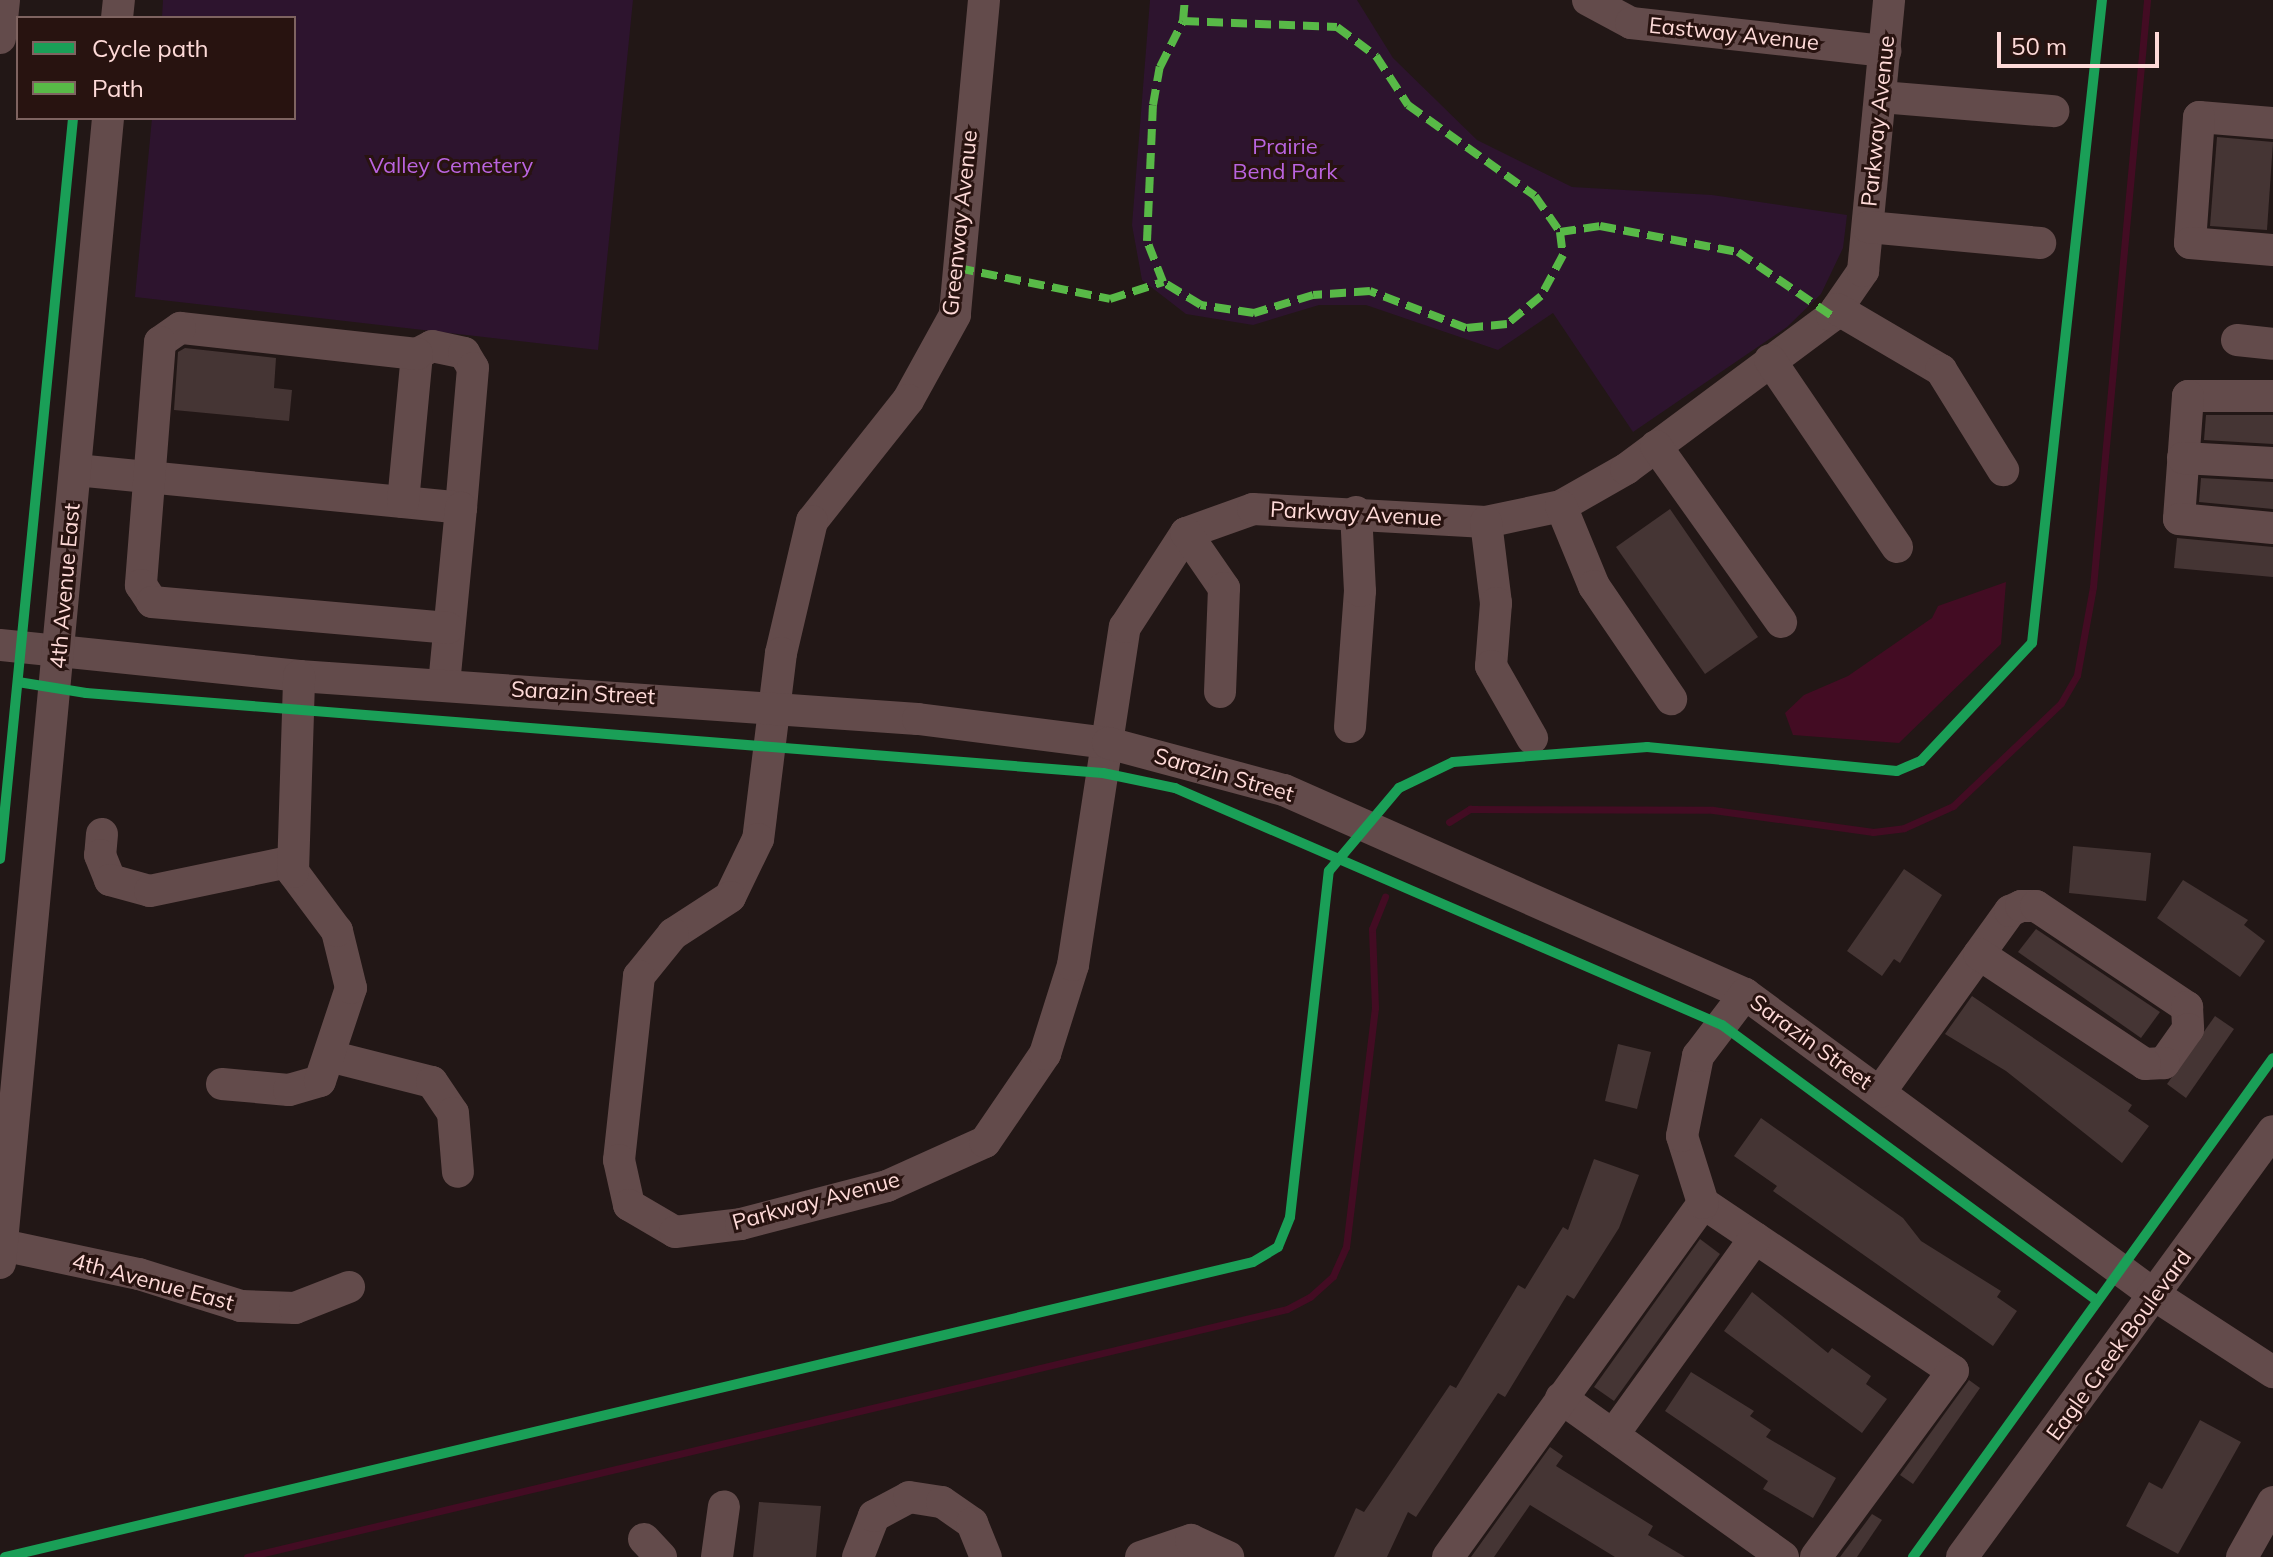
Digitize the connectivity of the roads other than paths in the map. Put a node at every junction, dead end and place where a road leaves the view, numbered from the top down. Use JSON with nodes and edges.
{"nodes":[{"id":1,"x":4,"y":0,"type":"edge"},
{"id":2,"x":984,"y":0,"type":"edge"},
{"id":3,"x":1588,"y":0,"type":"edge"},
{"id":4,"x":1889,"y":0,"type":"edge"},
{"id":5,"x":0,"y":38,"type":"edge"},
{"id":6,"x":1885,"y":51,"type":"junction"},
{"id":7,"x":1881,"y":97,"type":"junction"},
{"id":8,"x":2053,"y":111,"type":"dead end"},
{"id":9,"x":108,"y":120,"type":"edge"},
{"id":10,"x":2273,"y":123,"type":"edge"},
{"id":11,"x":1868,"y":227,"type":"junction"},
{"id":12,"x":2040,"y":243,"type":"dead end"},
{"id":13,"x":2273,"y":250,"type":"edge"},
{"id":14,"x":1837,"y":309,"type":"junction"},
{"id":15,"x":2237,"y":340,"type":"dead end"},
{"id":16,"x":2273,"y":344,"type":"edge"},
{"id":17,"x":417,"y":354,"type":"junction"},
{"id":18,"x":1770,"y":360,"type":"junction"},
{"id":19,"x":2273,"y":396,"type":"edge"},
{"id":20,"x":1656,"y":446,"type":"junction"},
{"id":21,"x":2183,"y":458,"type":"junction"},
{"id":22,"x":2273,"y":463,"type":"edge"},
{"id":23,"x":76,"y":470,"type":"junction"},
{"id":24,"x":2003,"y":470,"type":"dead end"},
{"id":25,"x":153,"y":478,"type":"junction"},
{"id":26,"x":403,"y":502,"type":"junction"},
{"id":27,"x":1561,"y":506,"type":"junction"},
{"id":28,"x":461,"y":508,"type":"junction"},
{"id":29,"x":1356,"y":512,"type":"junction"},
{"id":30,"x":1486,"y":522,"type":"junction"},
{"id":31,"x":2273,"y":528,"type":"edge"},
{"id":32,"x":1186,"y":533,"type":"junction"},
{"id":33,"x":1897,"y":547,"type":"dead end"},
{"id":34,"x":1781,"y":622,"type":"dead end"},
{"id":35,"x":448,"y":628,"type":"junction"},
{"id":36,"x":0,"y":645,"type":"edge"},
{"id":37,"x":59,"y":653,"type":"junction"},
{"id":38,"x":299,"y":676,"type":"junction"},
{"id":39,"x":444,"y":685,"type":"junction"},
{"id":40,"x":1220,"y":692,"type":"dead end"},
{"id":41,"x":1671,"y":699,"type":"dead end"},
{"id":42,"x":776,"y":704,"type":"junction"},
{"id":43,"x":1350,"y":727,"type":"dead end"},
{"id":44,"x":1532,"y":738,"type":"dead end"},
{"id":45,"x":1108,"y":743,"type":"junction"},
{"id":46,"x":102,"y":834,"type":"dead end"},
{"id":47,"x":293,"y":861,"type":"junction"},
{"id":48,"x":1979,"y":954,"type":"junction"},
{"id":49,"x":1745,"y":994,"type":"junction"},
{"id":50,"x":329,"y":1056,"type":"junction"},
{"id":51,"x":222,"y":1084,"type":"dead end"},
{"id":52,"x":1880,"y":1092,"type":"junction"},
{"id":53,"x":2273,"y":1131,"type":"edge"},
{"id":54,"x":458,"y":1172,"type":"dead end"},
{"id":55,"x":1703,"y":1203,"type":"junction"},
{"id":56,"x":675,"y":1232,"type":"joint"},
{"id":57,"x":1755,"y":1238,"type":"junction"},
{"id":58,"x":1,"y":1254,"type":"edge"},
{"id":59,"x":349,"y":1287,"type":"dead end"},
{"id":60,"x":2156,"y":1296,"type":"junction"},
{"id":61,"x":2273,"y":1372,"type":"edge"},
{"id":62,"x":1561,"y":1398,"type":"junction"},
{"id":63,"x":1613,"y":1435,"type":"junction"},
{"id":64,"x":2273,"y":1502,"type":"edge"},
{"id":65,"x":724,"y":1506,"type":"dead end"},
{"id":66,"x":717,"y":1557,"type":"edge"},
{"id":67,"x":858,"y":1557,"type":"edge"},
{"id":68,"x":986,"y":1557,"type":"edge"},
{"id":69,"x":1141,"y":1557,"type":"edge"},
{"id":70,"x":1228,"y":1557,"type":"edge"},
{"id":71,"x":1448,"y":1557,"type":"edge"},
{"id":72,"x":1783,"y":1557,"type":"edge"},
{"id":73,"x":1816,"y":1557,"type":"edge"},
{"id":74,"x":1962,"y":1557,"type":"edge"},
{"id":75,"x":2242,"y":1557,"type":"edge"}],
"edges":[{"from":1,"to":5,"type":"street"},
{"from":2,"to":42,"type":"street","name":"Greenway Avenue"},
{"from":3,"to":6,"type":"street","name":"Eastway Avenue"},
{"from":4,"to":6,"type":"street","name":"Parkway Avenue"},
{"from":6,"to":7,"type":"street","name":"Parkway Avenue"},
{"from":7,"to":8,"type":"street"},
{"from":7,"to":11,"type":"street","name":"Parkway Avenue"},
{"from":9,"to":23,"type":"street","name":"4th Avenue East"},
{"from":10,"to":13,"type":"street"},
{"from":11,"to":12,"type":"street"},
{"from":11,"to":14,"type":"street","name":"Parkway Avenue"},
{"from":14,"to":18,"type":"street","name":"Parkway Avenue"},
{"from":14,"to":24,"type":"street"},
{"from":15,"to":16,"type":"street"},
{"from":17,"to":25,"type":"street"},
{"from":17,"to":26,"type":"street"},
{"from":17,"to":28,"type":"street"},
{"from":18,"to":20,"type":"street","name":"Parkway Avenue"},
{"from":18,"to":33,"type":"street"},
{"from":19,"to":21,"type":"street"},
{"from":20,"to":27,"type":"street","name":"Parkway Avenue"},
{"from":20,"to":34,"type":"street"},
{"from":21,"to":22,"type":"street"},
{"from":21,"to":31,"type":"street"},
{"from":23,"to":25,"type":"street"},
{"from":23,"to":37,"type":"street","name":"4th Avenue East"},
{"from":25,"to":26,"type":"street"},
{"from":25,"to":35,"type":"street"},
{"from":26,"to":28,"type":"street"},
{"from":27,"to":30,"type":"street","name":"Parkway Avenue"},
{"from":27,"to":41,"type":"street"},
{"from":28,"to":35,"type":"street"},
{"from":29,"to":30,"type":"street","name":"Parkway Avenue"},
{"from":29,"to":32,"type":"street","name":"Parkway Avenue"},
{"from":29,"to":43,"type":"street"},
{"from":30,"to":44,"type":"street"},
{"from":32,"to":40,"type":"street"},
{"from":32,"to":45,"type":"street","name":"Parkway Avenue"},
{"from":35,"to":39,"type":"street"},
{"from":36,"to":37,"type":"street","name":"Sarazin Street"},
{"from":37,"to":38,"type":"street","name":"Sarazin Street"},
{"from":37,"to":58,"type":"street","name":"4th Avenue East"},
{"from":38,"to":39,"type":"street","name":"Sarazin Street"},
{"from":38,"to":47,"type":"street"},
{"from":39,"to":42,"type":"street","name":"Sarazin Street"},
{"from":42,"to":45,"type":"street","name":"Sarazin Street"},
{"from":42,"to":56,"type":"street","name":"Greenway Avenue"},
{"from":45,"to":49,"type":"street","name":"Sarazin Street"},
{"from":45,"to":56,"type":"street","name":"Parkway Avenue"},
{"from":46,"to":47,"type":"street"},
{"from":47,"to":50,"type":"street"},
{"from":48,"to":48,"type":"street"},
{"from":48,"to":52,"type":"street"},
{"from":49,"to":52,"type":"street","name":"Sarazin Street"},
{"from":49,"to":55,"type":"street"},
{"from":50,"to":51,"type":"street"},
{"from":50,"to":54,"type":"street"},
{"from":52,"to":60,"type":"street","name":"Sarazin Street"},
{"from":53,"to":60,"type":"street","name":"Eagle Creek Boulevard"},
{"from":55,"to":57,"type":"street"},
{"from":55,"to":62,"type":"street"},
{"from":57,"to":63,"type":"street"},
{"from":57,"to":73,"type":"street"},
{"from":58,"to":59,"type":"street","name":"4th Avenue East"},
{"from":60,"to":61,"type":"street","name":"Sarazin Street"},
{"from":60,"to":74,"type":"street","name":"Eagle Creek Boulevard"},
{"from":62,"to":63,"type":"street"},
{"from":62,"to":71,"type":"street"},
{"from":63,"to":72,"type":"street"},
{"from":64,"to":75,"type":"street"},
{"from":65,"to":66,"type":"street"},
{"from":67,"to":68,"type":"street"},
{"from":69,"to":70,"type":"street"}]}
